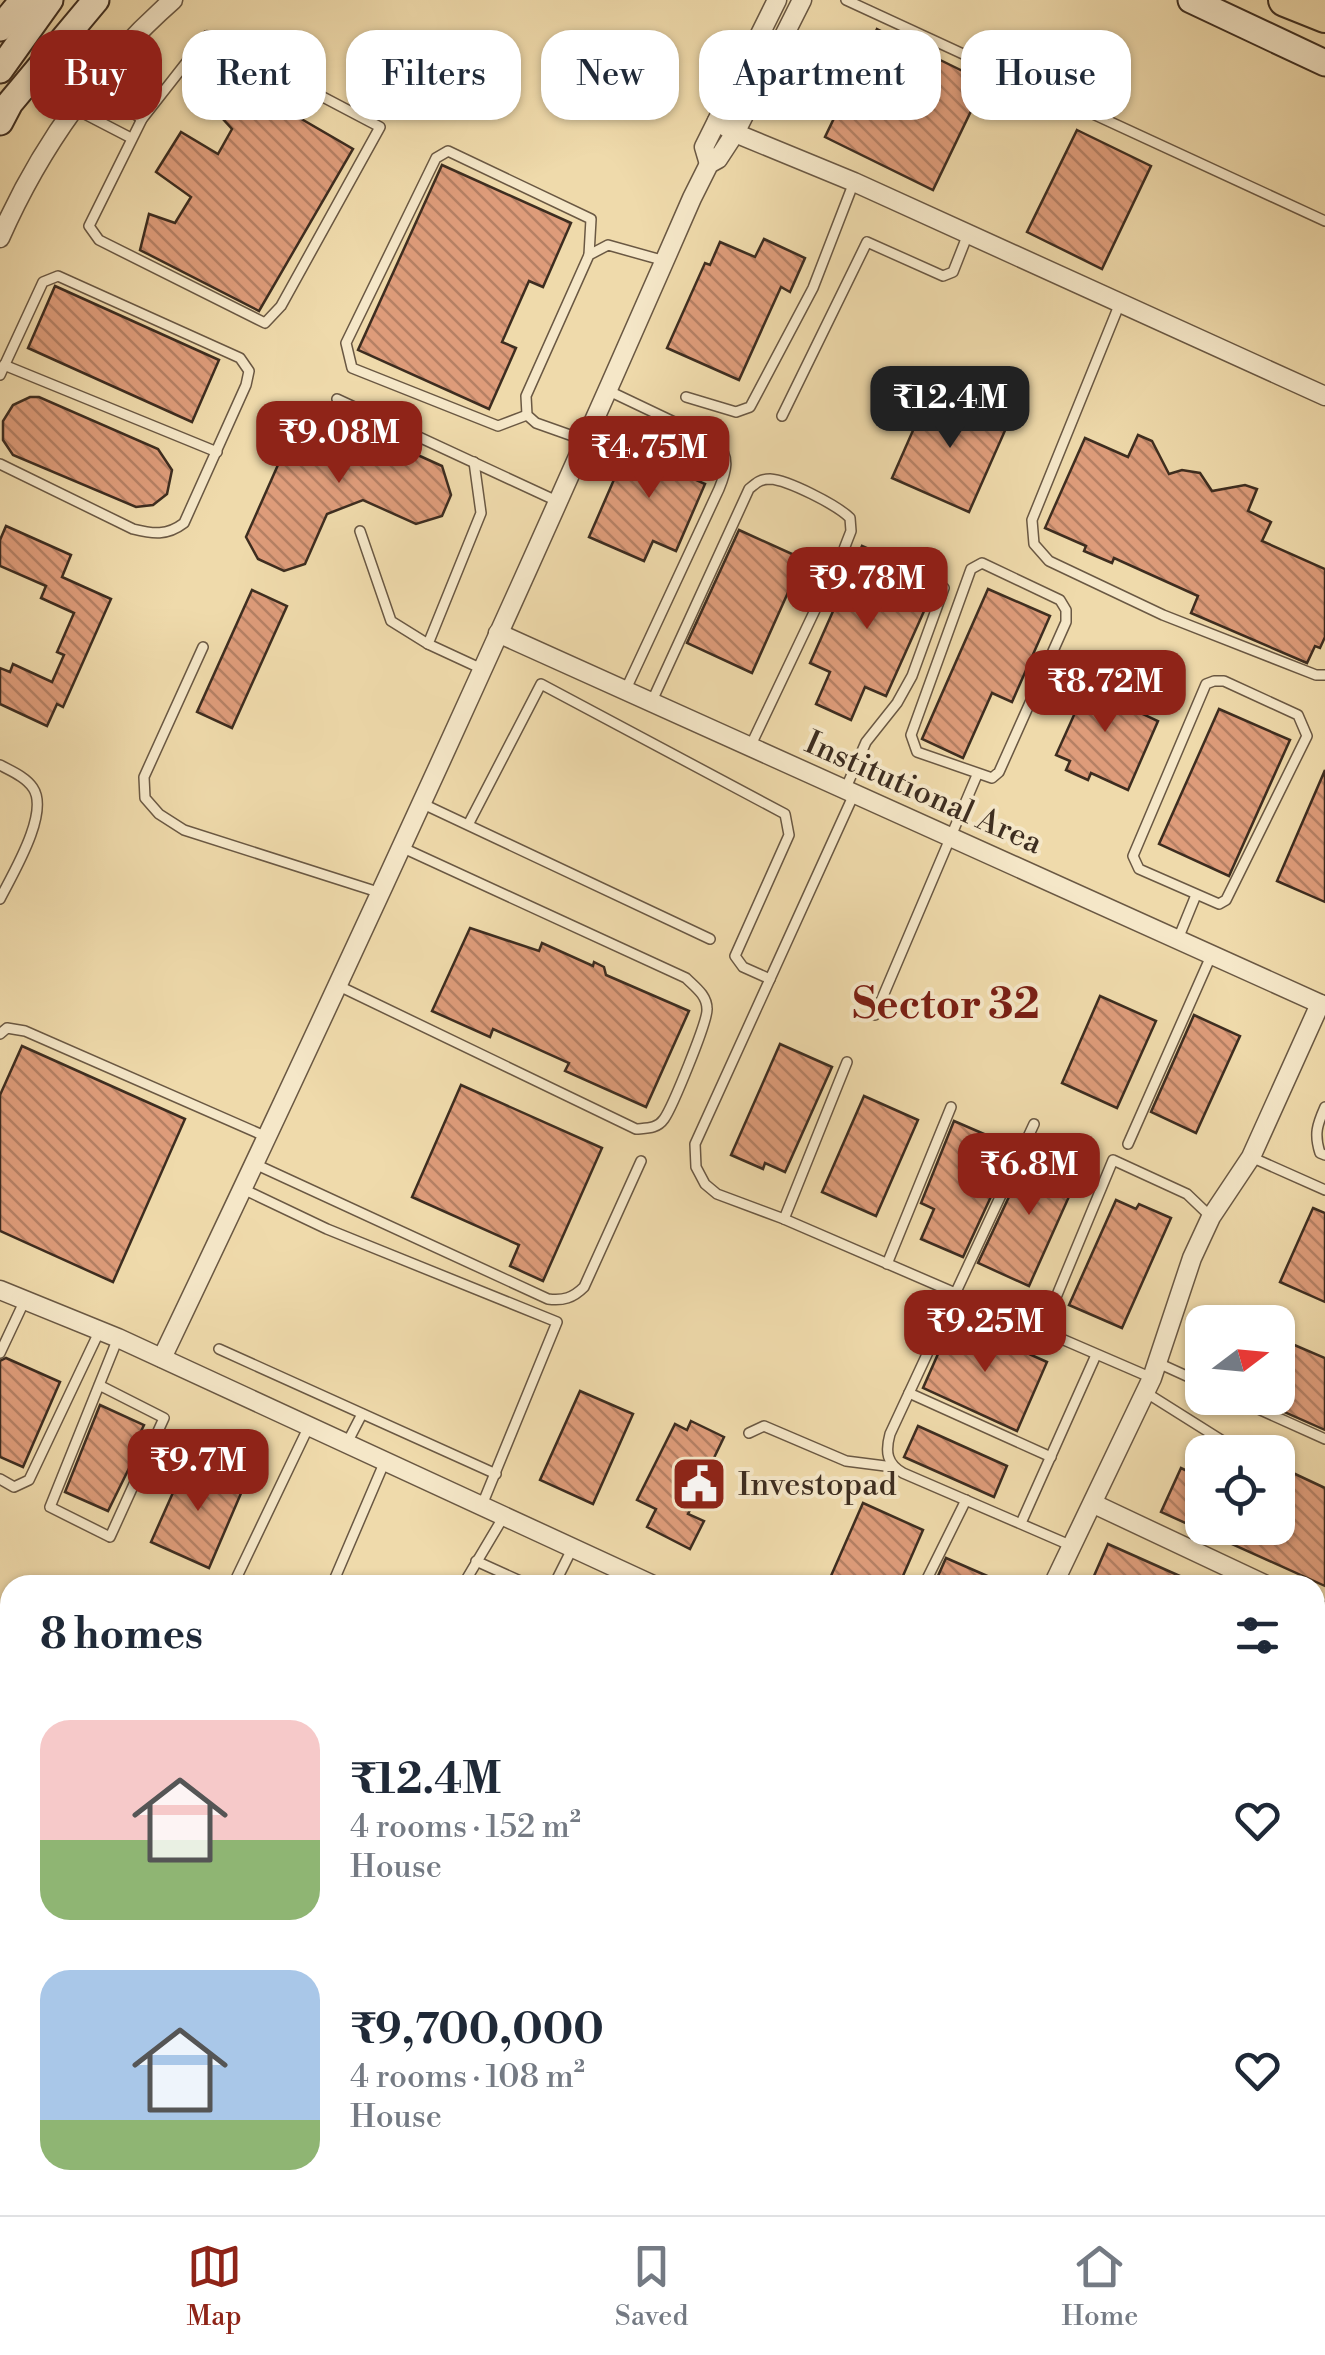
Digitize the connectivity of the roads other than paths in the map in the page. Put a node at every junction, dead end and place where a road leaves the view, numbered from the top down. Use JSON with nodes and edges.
{"nodes":[{"id":1,"x":22,"y":0,"type":"edge"},
{"id":2,"x":50,"y":0,"type":"edge"},
{"id":3,"x":96,"y":0,"type":"edge"},
{"id":4,"x":174,"y":0,"type":"edge"},
{"id":5,"x":777,"y":0,"type":"edge"},
{"id":6,"x":802,"y":0,"type":"edge"},
{"id":7,"x":846,"y":0,"type":"edge"},
{"id":8,"x":1190,"y":0,"type":"edge"},
{"id":9,"x":1286,"y":0,"type":"edge"},
{"id":10,"x":1325,"y":16,"type":"edge"},
{"id":11,"x":0,"y":28,"type":"edge"},
{"id":12,"x":139,"y":30,"type":"edge"},
{"id":13,"x":1325,"y":63,"type":"edge"},
{"id":14,"x":0,"y":70,"type":"edge"},
{"id":15,"x":162,"y":93,"type":"edge"},
{"id":16,"x":66,"y":120,"type":"edge"},
{"id":17,"x":97,"y":120,"type":"edge"},
{"id":18,"x":141,"y":120,"type":"edge"},
{"id":19,"x":0,"y":122,"type":"edge"},
{"id":20,"x":717,"y":122,"type":"junction"},
{"id":21,"x":735,"y":133,"type":"junction"},
{"id":22,"x":131,"y":138,"type":"junction"},
{"id":23,"x":709,"y":164,"type":"junction"},
{"id":24,"x":854,"y":182,"type":"junction"},
{"id":25,"x":1325,"y":221,"type":"edge"},
{"id":26,"x":968,"y":234,"type":"junction"},
{"id":27,"x":0,"y":238,"type":"edge"},
{"id":28,"x":589,"y":256,"type":"junction"},
{"id":29,"x":665,"y":262,"type":"junction"},
{"id":30,"x":1120,"y":302,"type":"junction"},
{"id":31,"x":0,"y":345,"type":"edge"},
{"id":32,"x":11,"y":350,"type":"junction"},
{"id":33,"x":1,"y":372,"type":"edge"},
{"id":34,"x":609,"y":391,"type":"junction"},
{"id":35,"x":686,"y":396,"type":"dead end"},
{"id":36,"x":1325,"y":396,"type":"edge"},
{"id":37,"x":337,"y":399,"type":"dead end"},
{"id":38,"x":527,"y":414,"type":"junction"},
{"id":39,"x":782,"y":416,"type":"dead end"},
{"id":40,"x":587,"y":441,"type":"junction"},
{"id":41,"x":217,"y":452,"type":"junction"},
{"id":42,"x":474,"y":462,"type":"junction"},
{"id":43,"x":0,"y":464,"type":"edge"},
{"id":44,"x":558,"y":502,"type":"junction"},
{"id":45,"x":360,"y":531,"type":"dead end"},
{"id":46,"x":944,"y":588,"type":"dead end"},
{"id":47,"x":498,"y":632,"type":"junction"},
{"id":48,"x":428,"y":644,"type":"junction"},
{"id":49,"x":203,"y":648,"type":"dead end"},
{"id":50,"x":482,"y":669,"type":"junction"},
{"id":51,"x":1325,"y":675,"type":"edge"},
{"id":52,"x":626,"y":690,"type":"junction"},
{"id":53,"x":652,"y":701,"type":"junction"},
{"id":54,"x":750,"y":747,"type":"junction"},
{"id":55,"x":0,"y":765,"type":"edge"},
{"id":56,"x":976,"y":775,"type":"junction"},
{"id":57,"x":849,"y":792,"type":"junction"},
{"id":58,"x":421,"y":803,"type":"junction"},
{"id":59,"x":469,"y":823,"type":"junction"},
{"id":60,"x":949,"y":836,"type":"junction"},
{"id":61,"x":402,"y":847,"type":"junction"},
{"id":62,"x":381,"y":893,"type":"junction"},
{"id":63,"x":1196,"y":896,"type":"junction"},
{"id":64,"x":0,"y":899,"type":"edge"},
{"id":65,"x":710,"y":939,"type":"dead end"},
{"id":66,"x":1177,"y":940,"type":"junction"},
{"id":67,"x":1211,"y":956,"type":"junction"},
{"id":68,"x":770,"y":979,"type":"junction"},
{"id":69,"x":339,"y":986,"type":"junction"},
{"id":70,"x":1322,"y":1005,"type":"edge"},
{"id":71,"x":875,"y":1016,"type":"dead end"},
{"id":72,"x":0,"y":1034,"type":"edge"},
{"id":73,"x":847,"y":1062,"type":"dead end"},
{"id":74,"x":1325,"y":1107,"type":"edge"},
{"id":75,"x":951,"y":1108,"type":"dead end"},
{"id":76,"x":1034,"y":1124,"type":"dead end"},
{"id":77,"x":268,"y":1137,"type":"junction"},
{"id":78,"x":1128,"y":1144,"type":"dead end"},
{"id":79,"x":1325,"y":1155,"type":"edge"},
{"id":80,"x":1251,"y":1158,"type":"junction"},
{"id":81,"x":640,"y":1161,"type":"dead end"},
{"id":82,"x":255,"y":1164,"type":"junction"},
{"id":83,"x":243,"y":1189,"type":"junction"},
{"id":84,"x":1325,"y":1190,"type":"edge"},
{"id":85,"x":1211,"y":1216,"type":"junction"},
{"id":86,"x":784,"y":1219,"type":"junction"},
{"id":87,"x":887,"y":1264,"type":"junction"},
{"id":88,"x":953,"y":1292,"type":"junction"},
{"id":89,"x":1,"y":1293,"type":"edge"},
{"id":90,"x":24,"y":1302,"type":"junction"},
{"id":91,"x":100,"y":1330,"type":"junction"},
{"id":92,"x":1042,"y":1331,"type":"junction"},
{"id":93,"x":118,"y":1338,"type":"junction"},
{"id":94,"x":219,"y":1349,"type":"dead end"},
{"id":95,"x":0,"y":1352,"type":"edge"},
{"id":96,"x":1096,"y":1355,"type":"junction"},
{"id":97,"x":162,"y":1358,"type":"junction"},
{"id":98,"x":1152,"y":1378,"type":"junction"},
{"id":99,"x":1185,"y":1381,"type":"edge"},
{"id":100,"x":99,"y":1385,"type":"junction"},
{"id":101,"x":909,"y":1393,"type":"junction"},
{"id":102,"x":362,"y":1414,"type":"junction"},
{"id":103,"x":1272,"y":1415,"type":"edge"},
{"id":104,"x":309,"y":1426,"type":"junction"},
{"id":105,"x":749,"y":1432,"type":"dead end"},
{"id":106,"x":1219,"y":1435,"type":"edge"},
{"id":107,"x":1325,"y":1439,"type":"edge"},
{"id":108,"x":347,"y":1443,"type":"junction"},
{"id":109,"x":1051,"y":1457,"type":"junction"},
{"id":110,"x":385,"y":1461,"type":"junction"},
{"id":111,"x":892,"y":1467,"type":"junction"},
{"id":112,"x":496,"y":1474,"type":"junction"},
{"id":113,"x":0,"y":1479,"type":"edge"},
{"id":114,"x":966,"y":1500,"type":"junction"},
{"id":115,"x":1094,"y":1504,"type":"junction"},
{"id":116,"x":482,"y":1505,"type":"junction"},
{"id":117,"x":504,"y":1516,"type":"junction"},
{"id":118,"x":1021,"y":1523,"type":"junction"},
{"id":119,"x":1072,"y":1546,"type":"junction"},
{"id":120,"x":572,"y":1548,"type":"junction"},
{"id":121,"x":476,"y":1562,"type":"junction"},
{"id":122,"x":238,"y":1575,"type":"edge"},
{"id":123,"x":336,"y":1575,"type":"edge"},
{"id":124,"x":469,"y":1575,"type":"edge"},
{"id":125,"x":506,"y":1575,"type":"edge"},
{"id":126,"x":559,"y":1575,"type":"edge"},
{"id":127,"x":631,"y":1575,"type":"edge"},
{"id":128,"x":929,"y":1575,"type":"edge"},
{"id":129,"x":1058,"y":1575,"type":"edge"},
{"id":130,"x":1245,"y":1575,"type":"edge"}],
"edges":[{"from":1,"to":11,"type":"main road"},
{"from":2,"to":14,"type":"main road"},
{"from":3,"to":19,"type":"main road"},
{"from":4,"to":12,"type":"street"},
{"from":5,"to":20,"type":"street"},
{"from":6,"to":21,"type":"street"},
{"from":7,"to":25,"type":"lane"},
{"from":8,"to":13,"type":"main road"},
{"from":9,"to":10,"type":"highway"},
{"from":15,"to":22,"type":"lane"},
{"from":16,"to":27,"type":"street"},
{"from":17,"to":22,"type":"lane"},
{"from":18,"to":22,"type":"lane"},
{"from":20,"to":21,"type":"street"},
{"from":20,"to":23,"type":"street"},
{"from":21,"to":23,"type":"street"},
{"from":21,"to":24,"type":"street"},
{"from":23,"to":29,"type":"street"},
{"from":24,"to":26,"type":"street"},
{"from":24,"to":35,"type":"lane"},
{"from":26,"to":30,"type":"street"},
{"from":26,"to":39,"type":"lane"},
{"from":28,"to":29,"type":"lane"},
{"from":28,"to":38,"type":"lane"},
{"from":28,"to":38,"type":"lane"},
{"from":29,"to":34,"type":"street"},
{"from":30,"to":36,"type":"street"},
{"from":30,"to":51,"type":"lane"},
{"from":31,"to":32,"type":"lane"},
{"from":32,"to":33,"type":"lane"},
{"from":32,"to":41,"type":"lane"},
{"from":33,"to":41,"type":"lane"},
{"from":34,"to":40,"type":"street"},
{"from":34,"to":52,"type":"lane"},
{"from":37,"to":42,"type":"lane"},
{"from":38,"to":40,"type":"lane"},
{"from":40,"to":44,"type":"street"},
{"from":41,"to":43,"type":"lane"},
{"from":42,"to":44,"type":"lane"},
{"from":42,"to":48,"type":"lane"},
{"from":44,"to":47,"type":"street"},
{"from":45,"to":48,"type":"lane"},
{"from":46,"to":57,"type":"lane"},
{"from":47,"to":50,"type":"street"},
{"from":47,"to":52,"type":"street","name":"Institutional Area"},
{"from":48,"to":50,"type":"lane"},
{"from":49,"to":62,"type":"lane"},
{"from":50,"to":58,"type":"street"},
{"from":52,"to":53,"type":"street","name":"Institutional Area"},
{"from":53,"to":54,"type":"street","name":"Institutional Area"},
{"from":53,"to":54,"type":"lane"},
{"from":54,"to":57,"type":"street","name":"Institutional Area"},
{"from":55,"to":64,"type":"lane"},
{"from":56,"to":56,"type":"lane"},
{"from":56,"to":60,"type":"lane"},
{"from":57,"to":60,"type":"street","name":"Institutional Area"},
{"from":57,"to":68,"type":"lane"},
{"from":58,"to":59,"type":"lane"},
{"from":58,"to":61,"type":"street"},
{"from":59,"to":65,"type":"lane"},
{"from":59,"to":68,"type":"lane"},
{"from":60,"to":66,"type":"street","name":"Institutional Area"},
{"from":60,"to":71,"type":"lane"},
{"from":61,"to":62,"type":"street"},
{"from":61,"to":69,"type":"lane"},
{"from":62,"to":69,"type":"street"},
{"from":63,"to":63,"type":"lane"},
{"from":63,"to":66,"type":"lane"},
{"from":66,"to":67,"type":"street","name":"Institutional Area"},
{"from":67,"to":70,"type":"street","name":"Institutional Area"},
{"from":67,"to":78,"type":"lane"},
{"from":68,"to":86,"type":"lane"},
{"from":69,"to":77,"type":"street"},
{"from":70,"to":80,"type":"street"},
{"from":72,"to":77,"type":"lane"},
{"from":73,"to":86,"type":"lane"},
{"from":74,"to":79,"type":"lane"},
{"from":75,"to":87,"type":"lane"},
{"from":76,"to":88,"type":"lane"},
{"from":77,"to":82,"type":"street"},
{"from":80,"to":84,"type":"lane"},
{"from":80,"to":85,"type":"street"},
{"from":81,"to":82,"type":"lane"},
{"from":82,"to":83,"type":"street"},
{"from":83,"to":97,"type":"street"},
{"from":83,"to":112,"type":"lane"},
{"from":85,"to":92,"type":"lane"},
{"from":85,"to":98,"type":"street"},
{"from":86,"to":87,"type":"lane"},
{"from":87,"to":88,"type":"lane"},
{"from":88,"to":92,"type":"lane"},
{"from":88,"to":101,"type":"lane"},
{"from":89,"to":90,"type":"street"},
{"from":90,"to":91,"type":"street"},
{"from":90,"to":95,"type":"lane"},
{"from":91,"to":93,"type":"street"},
{"from":91,"to":113,"type":"lane"},
{"from":92,"to":96,"type":"lane"},
{"from":93,"to":97,"type":"street"},
{"from":93,"to":100,"type":"lane"},
{"from":94,"to":102,"type":"lane"},
{"from":96,"to":98,"type":"lane"},
{"from":96,"to":109,"type":"lane"},
{"from":97,"to":104,"type":"street"},
{"from":98,"to":99,"type":"lane"},
{"from":98,"to":106,"type":"lane"},
{"from":98,"to":115,"type":"street"},
{"from":100,"to":100,"type":"lane"},
{"from":101,"to":109,"type":"lane"},
{"from":101,"to":111,"type":"lane"},
{"from":102,"to":108,"type":"lane"},
{"from":102,"to":112,"type":"lane"},
{"from":103,"to":107,"type":"lane"},
{"from":104,"to":108,"type":"street"},
{"from":104,"to":122,"type":"lane"},
{"from":105,"to":111,"type":"lane"},
{"from":108,"to":110,"type":"street"},
{"from":109,"to":118,"type":"lane"},
{"from":110,"to":116,"type":"street"},
{"from":110,"to":123,"type":"lane"},
{"from":111,"to":114,"type":"lane"},
{"from":112,"to":116,"type":"lane"},
{"from":114,"to":118,"type":"lane"},
{"from":114,"to":128,"type":"lane"},
{"from":115,"to":119,"type":"street"},
{"from":115,"to":130,"type":"street"},
{"from":116,"to":117,"type":"street"},
{"from":117,"to":120,"type":"street"},
{"from":117,"to":121,"type":"lane"},
{"from":118,"to":119,"type":"lane"},
{"from":119,"to":129,"type":"street"},
{"from":120,"to":126,"type":"lane"},
{"from":120,"to":127,"type":"street"},
{"from":121,"to":124,"type":"lane"},
{"from":121,"to":125,"type":"lane"}]}
